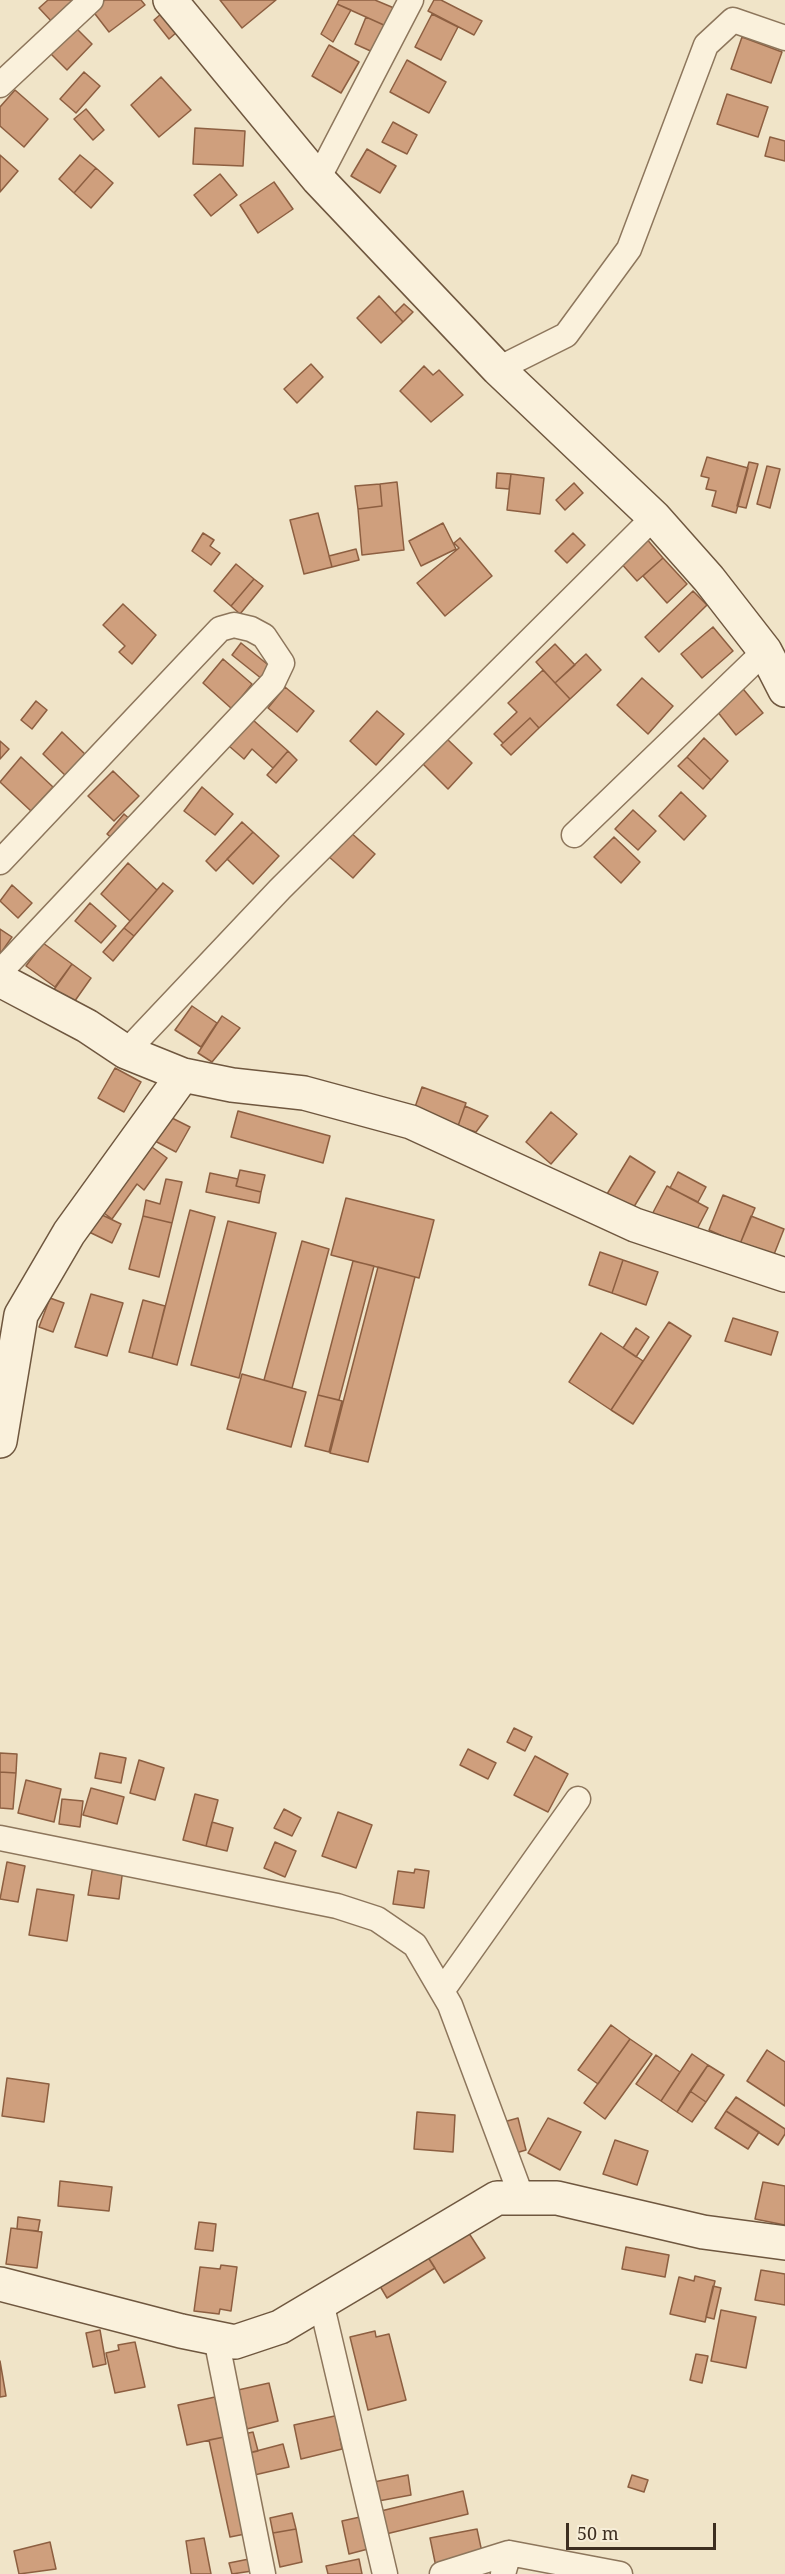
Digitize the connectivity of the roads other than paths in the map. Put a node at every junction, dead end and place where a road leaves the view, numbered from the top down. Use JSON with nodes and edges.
{"nodes":[{"id":1,"x":91,"y":0,"type":"edge"},
{"id":2,"x":170,"y":0,"type":"edge"},
{"id":3,"x":411,"y":0,"type":"edge"},
{"id":4,"x":785,"y":38,"type":"edge"},
{"id":5,"x":0,"y":85,"type":"edge"},
{"id":6,"x":318,"y":178,"type":"junction"},
{"id":7,"x":498,"y":369,"type":"junction"},
{"id":8,"x":654,"y":518,"type":"junction"},
{"id":9,"x":765,"y":651,"type":"junction"},
{"id":10,"x":785,"y":690,"type":"edge"},
{"id":11,"x":574,"y":835,"type":"dead end"},
{"id":12,"x":0,"y":862,"type":"edge"},
{"id":13,"x":0,"y":972,"type":"edge"},
{"id":14,"x":0,"y":980,"type":"edge"},
{"id":15,"x":126,"y":1052,"type":"junction"},
{"id":16,"x":183,"y":1075,"type":"junction"},
{"id":17,"x":785,"y":1275,"type":"edge"},
{"id":18,"x":10,"y":1314,"type":"edge"},
{"id":19,"x":0,"y":1441,"type":"edge"},
{"id":20,"x":578,"y":1799,"type":"dead end"},
{"id":21,"x":0,"y":1838,"type":"edge"},
{"id":22,"x":442,"y":1991,"type":"junction"},
{"id":23,"x":522,"y":2198,"type":"junction"},
{"id":24,"x":785,"y":2243,"type":"edge"},
{"id":25,"x":0,"y":2284,"type":"edge"},
{"id":26,"x":321,"y":2302,"type":"junction"},
{"id":27,"x":216,"y":2338,"type":"junction"},
{"id":28,"x":506,"y":2564,"type":"edge"},
{"id":29,"x":263,"y":2574,"type":"edge"},
{"id":30,"x":385,"y":2574,"type":"edge"},
{"id":31,"x":442,"y":2574,"type":"edge"},
{"id":32,"x":620,"y":2574,"type":"edge"}],
"edges":[{"from":1,"to":5,"type":"street"},
{"from":2,"to":6,"type":"street"},
{"from":3,"to":6,"type":"street"},
{"from":4,"to":7,"type":"street"},
{"from":6,"to":7,"type":"street"},
{"from":7,"to":8,"type":"street"},
{"from":8,"to":9,"type":"street"},
{"from":8,"to":15,"type":"street"},
{"from":9,"to":10,"type":"street"},
{"from":9,"to":11,"type":"street"},
{"from":12,"to":13,"type":"street"},
{"from":14,"to":15,"type":"street"},
{"from":15,"to":16,"type":"street"},
{"from":16,"to":17,"type":"street"},
{"from":16,"to":18,"type":"street"},
{"from":18,"to":19,"type":"street"},
{"from":20,"to":22,"type":"street"},
{"from":21,"to":22,"type":"street"},
{"from":22,"to":23,"type":"street"},
{"from":23,"to":24,"type":"street"},
{"from":23,"to":26,"type":"street"},
{"from":25,"to":27,"type":"street"},
{"from":26,"to":27,"type":"street"},
{"from":26,"to":30,"type":"street"},
{"from":27,"to":29,"type":"street"},
{"from":28,"to":31,"type":"street"},
{"from":28,"to":32,"type":"street"}]}
